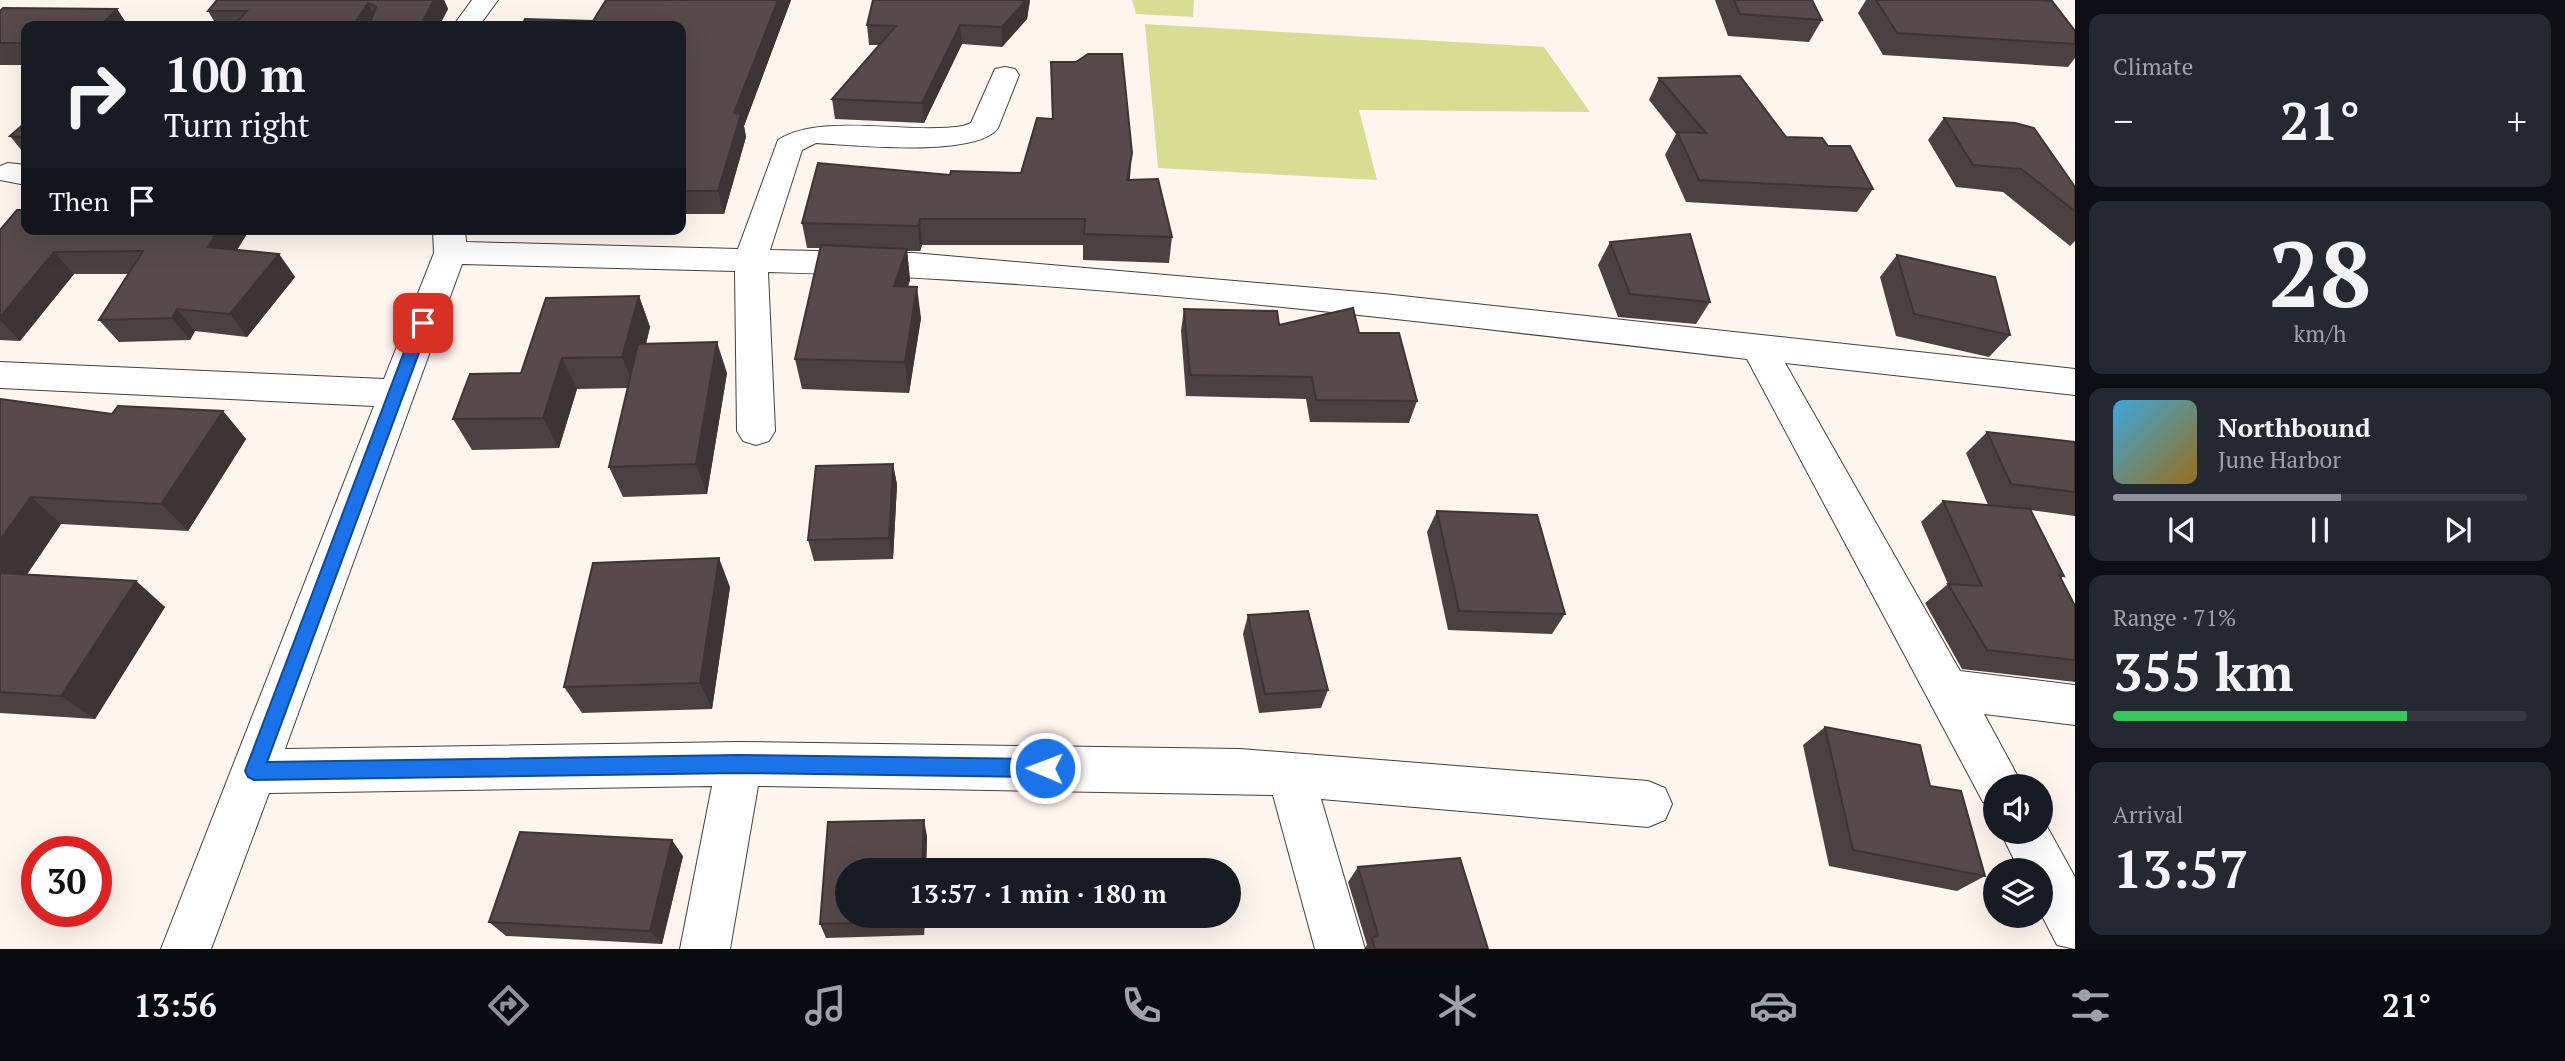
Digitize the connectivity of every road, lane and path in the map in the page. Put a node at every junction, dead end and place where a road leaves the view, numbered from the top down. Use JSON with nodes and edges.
{"nodes":[{"id":1,"x":485,"y":0,"type":"edge"},
{"id":2,"x":470,"y":21,"type":"edge"},
{"id":3,"x":1005,"y":75,"type":"dead end"},
{"id":4,"x":449,"y":241,"type":"edge"},
{"id":5,"x":751,"y":259,"type":"junction"},
{"id":6,"x":1757,"y":345,"type":"junction"},
{"id":7,"x":0,"y":375,"type":"edge"},
{"id":8,"x":2075,"y":382,"type":"edge"},
{"id":9,"x":396,"y":393,"type":"junction"},
{"id":10,"x":756,"y":431,"type":"dead end"},
{"id":11,"x":1948,"y":689,"type":"junction"},
{"id":12,"x":2075,"y":705,"type":"edge"},
{"id":13,"x":738,"y":764,"type":"junction"},
{"id":14,"x":254,"y":771,"type":"junction"},
{"id":15,"x":1994,"y":774,"type":"edge"},
{"id":16,"x":1293,"y":775,"type":"junction"},
{"id":17,"x":1648,"y":804,"type":"dead end"},
{"id":18,"x":2031,"y":844,"type":"edge"},
{"id":19,"x":2075,"y":927,"type":"edge"},
{"id":20,"x":186,"y":949,"type":"edge"},
{"id":21,"x":705,"y":949,"type":"edge"},
{"id":22,"x":1339,"y":949,"type":"edge"}],
"edges":[{"from":1,"to":2,"type":"street"},
{"from":3,"to":5,"type":"street"},
{"from":4,"to":5,"type":"street"},
{"from":4,"to":9,"type":"street"},
{"from":5,"to":6,"type":"street"},
{"from":5,"to":10,"type":"street"},
{"from":6,"to":8,"type":"street"},
{"from":6,"to":11,"type":"street"},
{"from":7,"to":9,"type":"street"},
{"from":9,"to":14,"type":"street"},
{"from":11,"to":12,"type":"street"},
{"from":11,"to":15,"type":"street"},
{"from":13,"to":14,"type":"street"},
{"from":13,"to":16,"type":"street"},
{"from":13,"to":21,"type":"street"},
{"from":14,"to":20,"type":"street"},
{"from":16,"to":17,"type":"street"},
{"from":16,"to":22,"type":"street"},
{"from":18,"to":19,"type":"street"}]}
